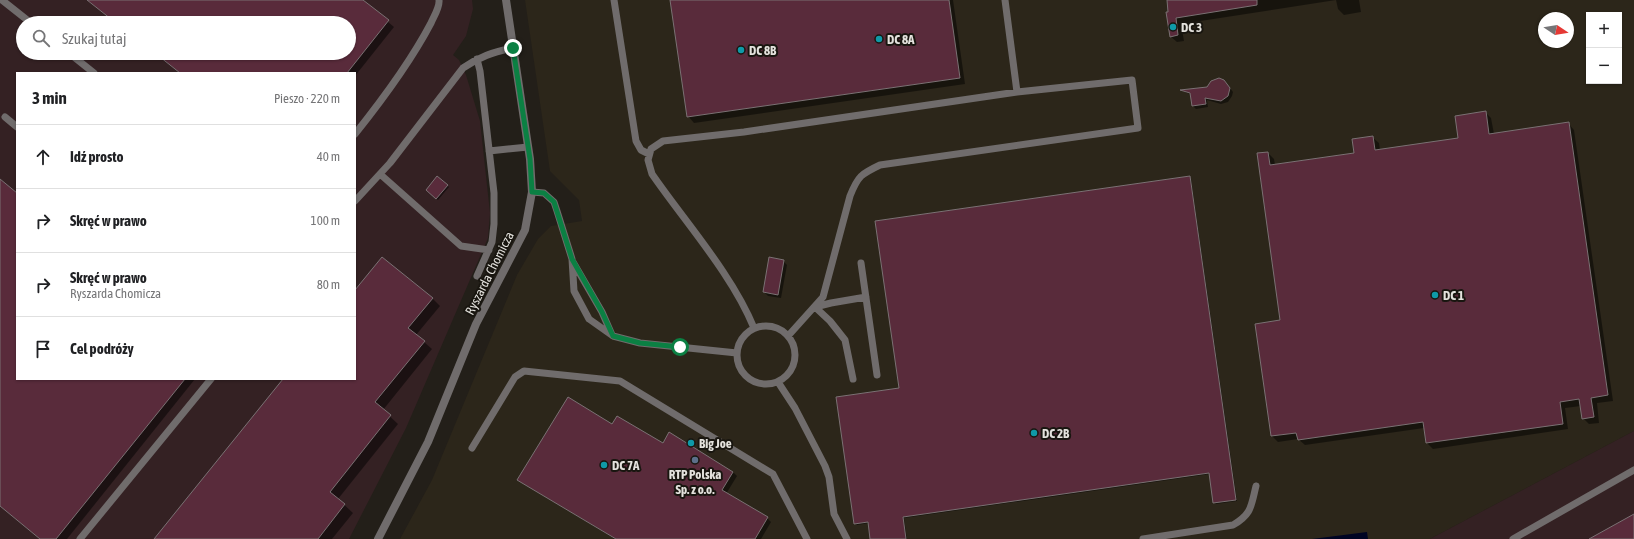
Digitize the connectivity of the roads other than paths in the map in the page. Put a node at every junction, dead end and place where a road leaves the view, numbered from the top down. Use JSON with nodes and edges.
{"nodes":[{"id":1,"x":2,"y":0,"type":"edge"},
{"id":2,"x":439,"y":0,"type":"edge"},
{"id":3,"x":506,"y":0,"type":"edge"},
{"id":4,"x":614,"y":0,"type":"edge"},
{"id":5,"x":1004,"y":0,"type":"edge"},
{"id":6,"x":22,"y":16,"type":"edge"},
{"id":7,"x":513,"y":48,"type":"junction"},
{"id":8,"x":477,"y":59,"type":"junction"},
{"id":9,"x":78,"y":60,"type":"edge"},
{"id":10,"x":93,"y":72,"type":"edge"},
{"id":11,"x":1017,"y":92,"type":"junction"},
{"id":12,"x":5,"y":117,"type":"dead end"},
{"id":13,"x":16,"y":126,"type":"edge"},
{"id":14,"x":356,"y":133,"type":"edge"},
{"id":15,"x":528,"y":147,"type":"junction"},
{"id":16,"x":489,"y":151,"type":"junction"},
{"id":17,"x":649,"y":154,"type":"junction"},
{"id":18,"x":380,"y":174,"type":"junction"},
{"id":19,"x":532,"y":192,"type":"junction"},
{"id":20,"x":356,"y":200,"type":"edge"},
{"id":21,"x":489,"y":250,"type":"junction"},
{"id":22,"x":572,"y":259,"type":"junction"},
{"id":23,"x":861,"y":263,"type":"dead end"},
{"id":24,"x":477,"y":276,"type":"dead end"},
{"id":25,"x":866,"y":298,"type":"junction"},
{"id":26,"x":814,"y":307,"type":"junction"},
{"id":27,"x":754,"y":328,"type":"junction"},
{"id":28,"x":613,"y":336,"type":"junction"},
{"id":29,"x":788,"y":336,"type":"junction"},
{"id":30,"x":737,"y":354,"type":"junction"},
{"id":31,"x":877,"y":375,"type":"dead end"},
{"id":32,"x":852,"y":379,"type":"dead end"},
{"id":33,"x":210,"y":380,"type":"edge"},
{"id":34,"x":778,"y":382,"type":"junction"},
{"id":35,"x":472,"y":448,"type":"dead end"},
{"id":36,"x":1634,"y":470,"type":"edge"},
{"id":37,"x":1256,"y":486,"type":"dead end"},
{"id":38,"x":80,"y":539,"type":"edge"},
{"id":39,"x":378,"y":539,"type":"edge"},
{"id":40,"x":807,"y":539,"type":"edge"},
{"id":41,"x":847,"y":539,"type":"edge"},
{"id":42,"x":1143,"y":539,"type":"edge"},
{"id":43,"x":1513,"y":539,"type":"edge"}],
"edges":[{"from":1,"to":6,"type":"lane"},
{"from":2,"to":14,"type":"lane"},
{"from":3,"to":7,"type":"street","name":"Ryszarda Chomicza"},
{"from":4,"to":17,"type":"lane"},
{"from":5,"to":11,"type":"lane"},
{"from":7,"to":8,"type":"lane"},
{"from":7,"to":15,"type":"street","name":"Ryszarda Chomicza"},
{"from":8,"to":16,"type":"lane"},
{"from":8,"to":18,"type":"lane"},
{"from":9,"to":10,"type":"lane"},
{"from":11,"to":17,"type":"lane"},
{"from":11,"to":26,"type":"lane"},
{"from":12,"to":13,"type":"lane"},
{"from":15,"to":16,"type":"lane"},
{"from":15,"to":19,"type":"street","name":"Ryszarda Chomicza"},
{"from":16,"to":21,"type":"lane"},
{"from":17,"to":27,"type":"lane"},
{"from":18,"to":20,"type":"lane"},
{"from":18,"to":21,"type":"lane"},
{"from":19,"to":22,"type":"lane"},
{"from":19,"to":39,"type":"street","name":"Ryszarda Chomicza"},
{"from":21,"to":24,"type":"lane"},
{"from":22,"to":28,"type":"lane"},
{"from":22,"to":28,"type":"lane"},
{"from":23,"to":25,"type":"lane"},
{"from":25,"to":26,"type":"lane"},
{"from":25,"to":31,"type":"lane"},
{"from":26,"to":29,"type":"lane"},
{"from":26,"to":32,"type":"lane"},
{"from":27,"to":29,"type":"lane"},
{"from":27,"to":30,"type":"lane"},
{"from":28,"to":30,"type":"lane"},
{"from":29,"to":34,"type":"lane"},
{"from":30,"to":34,"type":"lane"},
{"from":33,"to":38,"type":"lane"},
{"from":34,"to":41,"type":"lane"},
{"from":35,"to":40,"type":"lane"},
{"from":36,"to":43,"type":"lane"},
{"from":37,"to":42,"type":"lane"}]}
